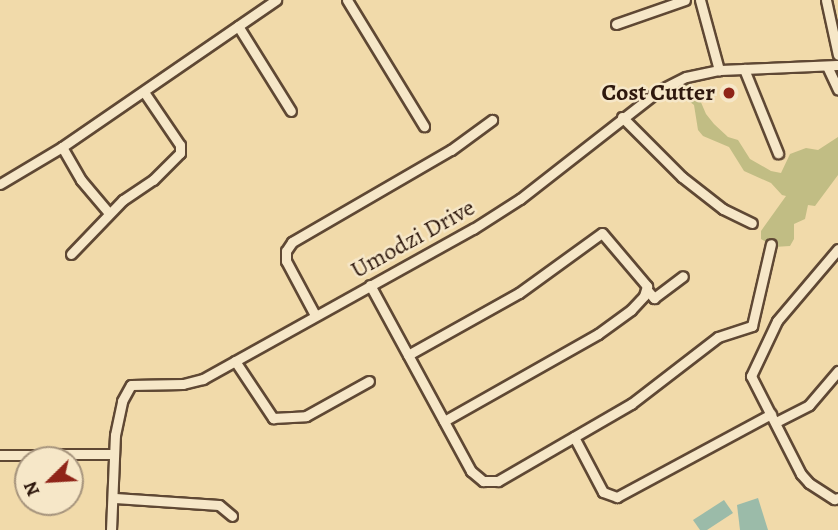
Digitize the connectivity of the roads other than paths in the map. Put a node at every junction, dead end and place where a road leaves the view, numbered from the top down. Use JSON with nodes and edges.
{"nodes":[{"id":1,"x":276,"y":0,"type":"edge"},
{"id":2,"x":347,"y":0,"type":"edge"},
{"id":3,"x":685,"y":0,"type":"edge"},
{"id":4,"x":700,"y":0,"type":"edge"},
{"id":5,"x":826,"y":0,"type":"edge"},
{"id":6,"x":616,"y":24,"type":"dead end"},
{"id":7,"x":238,"y":26,"type":"junction"},
{"id":8,"x":838,"y":55,"type":"edge"},
{"id":9,"x":838,"y":65,"type":"edge"},
{"id":10,"x":827,"y":66,"type":"junction"},
{"id":11,"x":744,"y":69,"type":"junction"},
{"id":12,"x":719,"y":70,"type":"junction"},
{"id":13,"x":838,"y":90,"type":"edge"},
{"id":14,"x":144,"y":92,"type":"junction"},
{"id":15,"x":291,"y":111,"type":"dead end"},
{"id":16,"x":622,"y":117,"type":"junction"},
{"id":17,"x":492,"y":120,"type":"dead end"},
{"id":18,"x":424,"y":126,"type":"dead end"},
{"id":19,"x":62,"y":147,"type":"junction"},
{"id":20,"x":778,"y":153,"type":"dead end"},
{"id":21,"x":0,"y":184,"type":"edge"},
{"id":22,"x":109,"y":214,"type":"junction"},
{"id":23,"x":752,"y":223,"type":"dead end"},
{"id":24,"x":771,"y":244,"type":"dead end"},
{"id":25,"x":838,"y":249,"type":"edge"},
{"id":26,"x":71,"y":254,"type":"dead end"},
{"id":27,"x":683,"y":276,"type":"dead end"},
{"id":28,"x":370,"y":285,"type":"junction"},
{"id":29,"x":647,"y":290,"type":"junction"},
{"id":30,"x":315,"y":315,"type":"junction"},
{"id":31,"x":408,"y":355,"type":"junction"},
{"id":32,"x":235,"y":361,"type":"junction"},
{"id":33,"x":838,"y":371,"type":"edge"},
{"id":34,"x":369,"y":381,"type":"dead end"},
{"id":35,"x":774,"y":418,"type":"junction"},
{"id":36,"x":444,"y":421,"type":"junction"},
{"id":37,"x":574,"y":437,"type":"junction"},
{"id":38,"x":113,"y":454,"type":"junction"},
{"id":39,"x":0,"y":455,"type":"edge"},
{"id":40,"x":115,"y":498,"type":"junction"},
{"id":41,"x":838,"y":498,"type":"edge"},
{"id":42,"x":232,"y":516,"type":"dead end"},
{"id":43,"x":111,"y":530,"type":"edge"}],
"edges":[{"from":1,"to":7,"type":"street"},
{"from":2,"to":18,"type":"street"},
{"from":3,"to":6,"type":"street"},
{"from":4,"to":12,"type":"street"},
{"from":5,"to":8,"type":"street"},
{"from":7,"to":14,"type":"street"},
{"from":7,"to":15,"type":"street"},
{"from":9,"to":10,"type":"street","name":"Umodzi Drive"},
{"from":10,"to":11,"type":"street","name":"Umodzi Drive"},
{"from":10,"to":13,"type":"street"},
{"from":11,"to":12,"type":"street","name":"Umodzi Drive"},
{"from":11,"to":20,"type":"street"},
{"from":12,"to":16,"type":"street","name":"Umodzi Drive"},
{"from":14,"to":19,"type":"street"},
{"from":14,"to":22,"type":"street"},
{"from":16,"to":23,"type":"street"},
{"from":16,"to":28,"type":"street","name":"Umodzi Drive"},
{"from":17,"to":30,"type":"street"},
{"from":19,"to":21,"type":"street"},
{"from":19,"to":22,"type":"street"},
{"from":22,"to":26,"type":"street"},
{"from":24,"to":37,"type":"street"},
{"from":25,"to":35,"type":"street"},
{"from":27,"to":29,"type":"street"},
{"from":28,"to":30,"type":"street","name":"Umodzi Drive"},
{"from":28,"to":31,"type":"street"},
{"from":29,"to":31,"type":"street"},
{"from":29,"to":36,"type":"street"},
{"from":30,"to":32,"type":"street","name":"Umodzi Drive"},
{"from":31,"to":36,"type":"street"},
{"from":32,"to":34,"type":"street"},
{"from":32,"to":38,"type":"street","name":"Umodzi Drive"},
{"from":33,"to":35,"type":"street"},
{"from":35,"to":37,"type":"street"},
{"from":35,"to":41,"type":"street"},
{"from":36,"to":37,"type":"street"},
{"from":38,"to":39,"type":"street"},
{"from":38,"to":40,"type":"street","name":"Umodzi Drive"},
{"from":40,"to":42,"type":"street"},
{"from":40,"to":43,"type":"street","name":"Umodzi Drive"}]}
